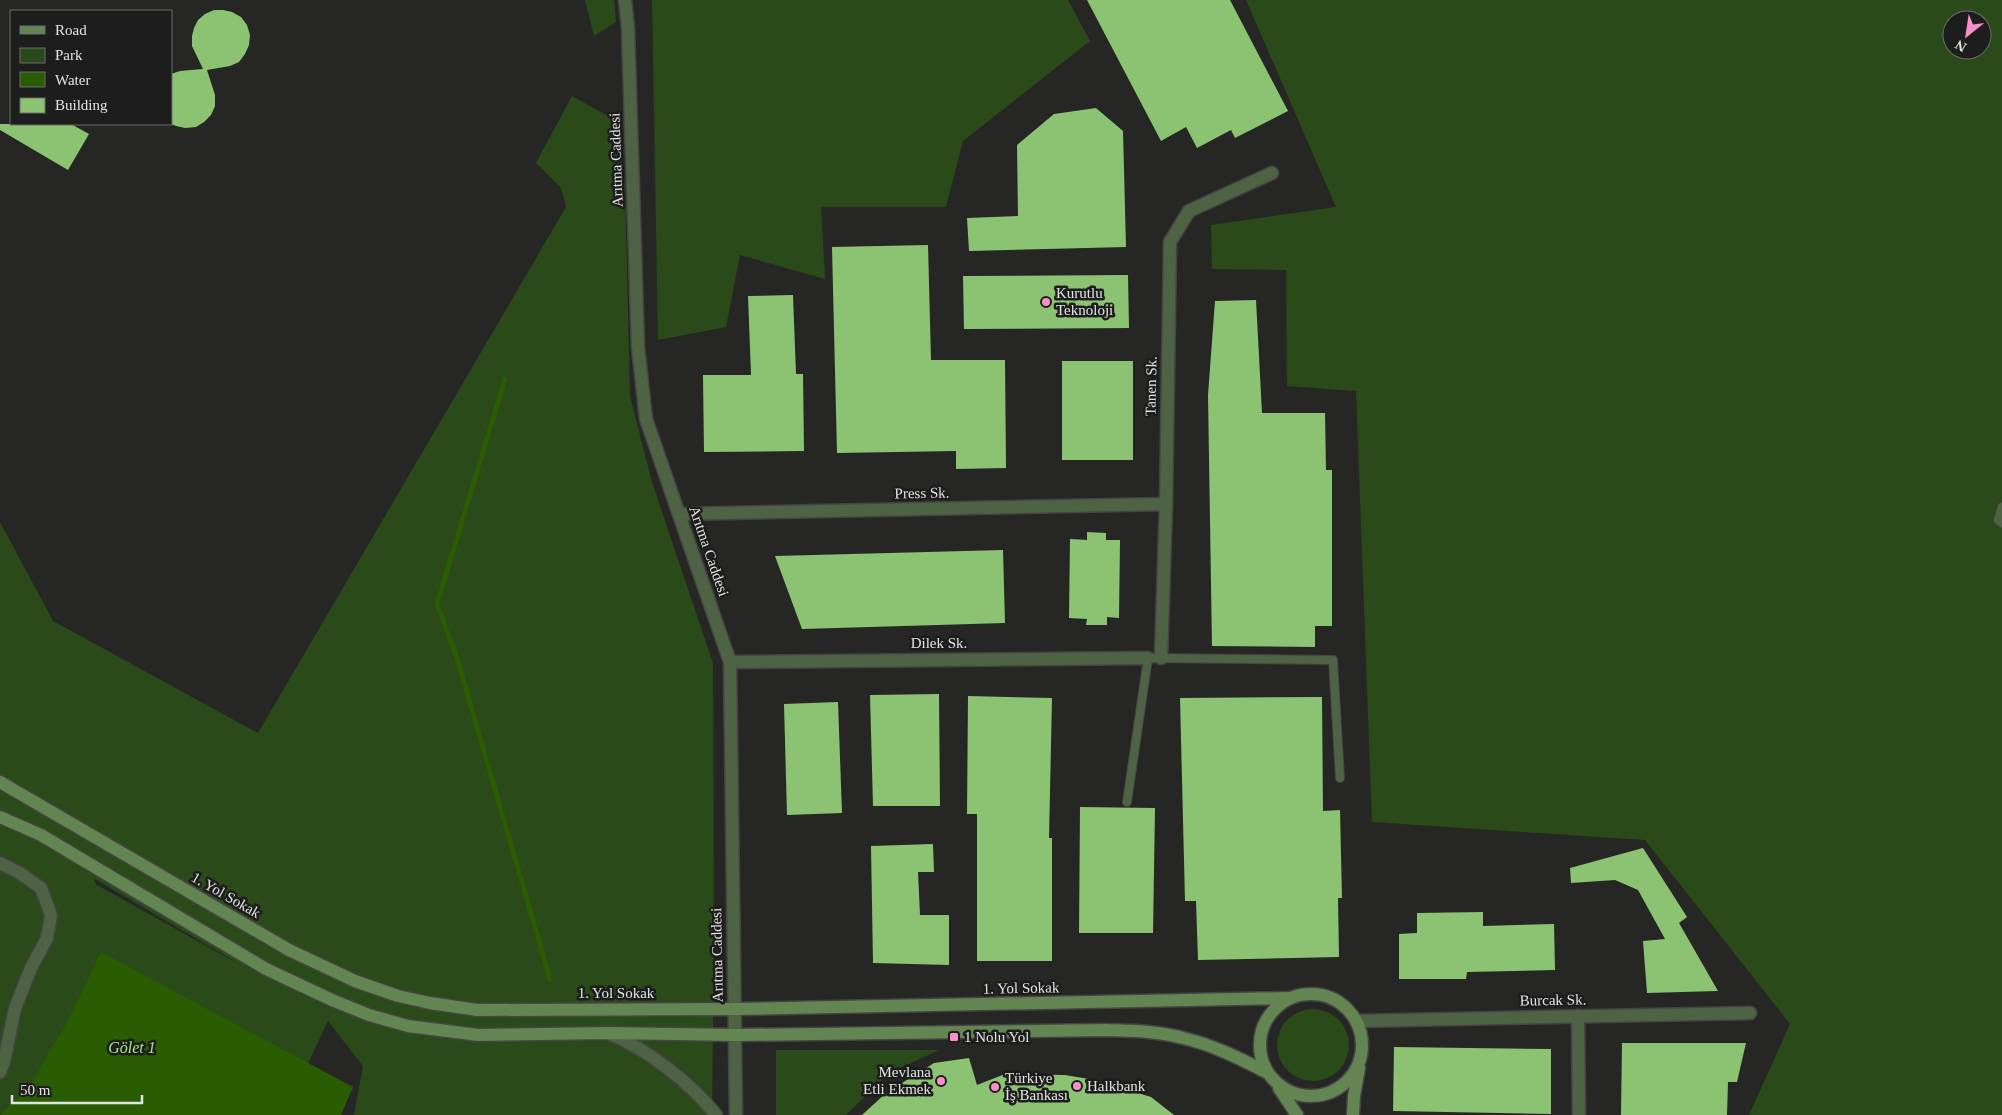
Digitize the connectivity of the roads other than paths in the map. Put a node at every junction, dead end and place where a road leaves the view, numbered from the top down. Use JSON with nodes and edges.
{"nodes":[{"id":1,"x":625,"y":0,"type":"edge"},
{"id":2,"x":1272,"y":173,"type":"dead end"},
{"id":3,"x":1166,"y":504,"type":"junction"},
{"id":4,"x":2002,"y":507,"type":"edge"},
{"id":5,"x":679,"y":514,"type":"junction"},
{"id":6,"x":2002,"y":524,"type":"edge"},
{"id":7,"x":1154,"y":658,"type":"junction"},
{"id":8,"x":730,"y":662,"type":"junction"},
{"id":9,"x":1340,"y":778,"type":"dead end"},
{"id":10,"x":0,"y":782,"type":"edge"},
{"id":11,"x":1127,"y":802,"type":"dead end"},
{"id":12,"x":0,"y":817,"type":"edge"},
{"id":13,"x":0,"y":863,"type":"edge"},
{"id":14,"x":1289,"y":998,"type":"junction"},
{"id":15,"x":734,"y":1009,"type":"junction"},
{"id":16,"x":1750,"y":1013,"type":"dead end"},
{"id":17,"x":1578,"y":1016,"type":"junction"},
{"id":18,"x":1356,"y":1021,"type":"junction"},
{"id":19,"x":608,"y":1033,"type":"junction"},
{"id":20,"x":736,"y":1035,"type":"junction"},
{"id":21,"x":1360,"y":1060,"type":"junction"},
{"id":22,"x":0,"y":1072,"type":"edge"},
{"id":23,"x":1269,"y":1076,"type":"junction"},
{"id":24,"x":716,"y":1115,"type":"edge"},
{"id":25,"x":736,"y":1115,"type":"edge"},
{"id":26,"x":1297,"y":1115,"type":"edge"},
{"id":27,"x":1353,"y":1115,"type":"edge"},
{"id":28,"x":1579,"y":1115,"type":"edge"}],
"edges":[{"from":1,"to":5,"type":"street","name":"Arıtma Caddesi"},
{"from":2,"to":3,"type":"street","name":"Tanen Sk."},
{"from":3,"to":5,"type":"street","name":"Press Sk."},
{"from":3,"to":7,"type":"street","name":"Tanen Sk."},
{"from":4,"to":6,"type":"lane"},
{"from":5,"to":8,"type":"street","name":"Arıtma Caddesi"},
{"from":7,"to":8,"type":"street","name":"Dilek Sk."},
{"from":7,"to":9,"type":"lane"},
{"from":7,"to":11,"type":"lane"},
{"from":8,"to":15,"type":"street","name":"Arıtma Caddesi"},
{"from":10,"to":15,"type":"main road","name":"1. Yol Sokak"},
{"from":12,"to":19,"type":"main road"},
{"from":13,"to":22,"type":"street"},
{"from":14,"to":15,"type":"main road","name":"1. Yol Sokak"},
{"from":14,"to":18,"type":"main road","name":"1. Yol Sokak"},
{"from":14,"to":23,"type":"main road"},
{"from":15,"to":20,"type":"street","name":"Arıtma Caddesi"},
{"from":16,"to":17,"type":"street","name":"Burcak Sk."},
{"from":17,"to":18,"type":"street","name":"Burcak Sk."},
{"from":17,"to":28,"type":"street"},
{"from":18,"to":21,"type":"main road"},
{"from":19,"to":20,"type":"main road"},
{"from":19,"to":24,"type":"street"},
{"from":20,"to":23,"type":"main road"},
{"from":20,"to":25,"type":"street","name":"Arıtma Caddesi"},
{"from":21,"to":23,"type":"main road"},
{"from":21,"to":27,"type":"main road"},
{"from":23,"to":26,"type":"main road"}]}
